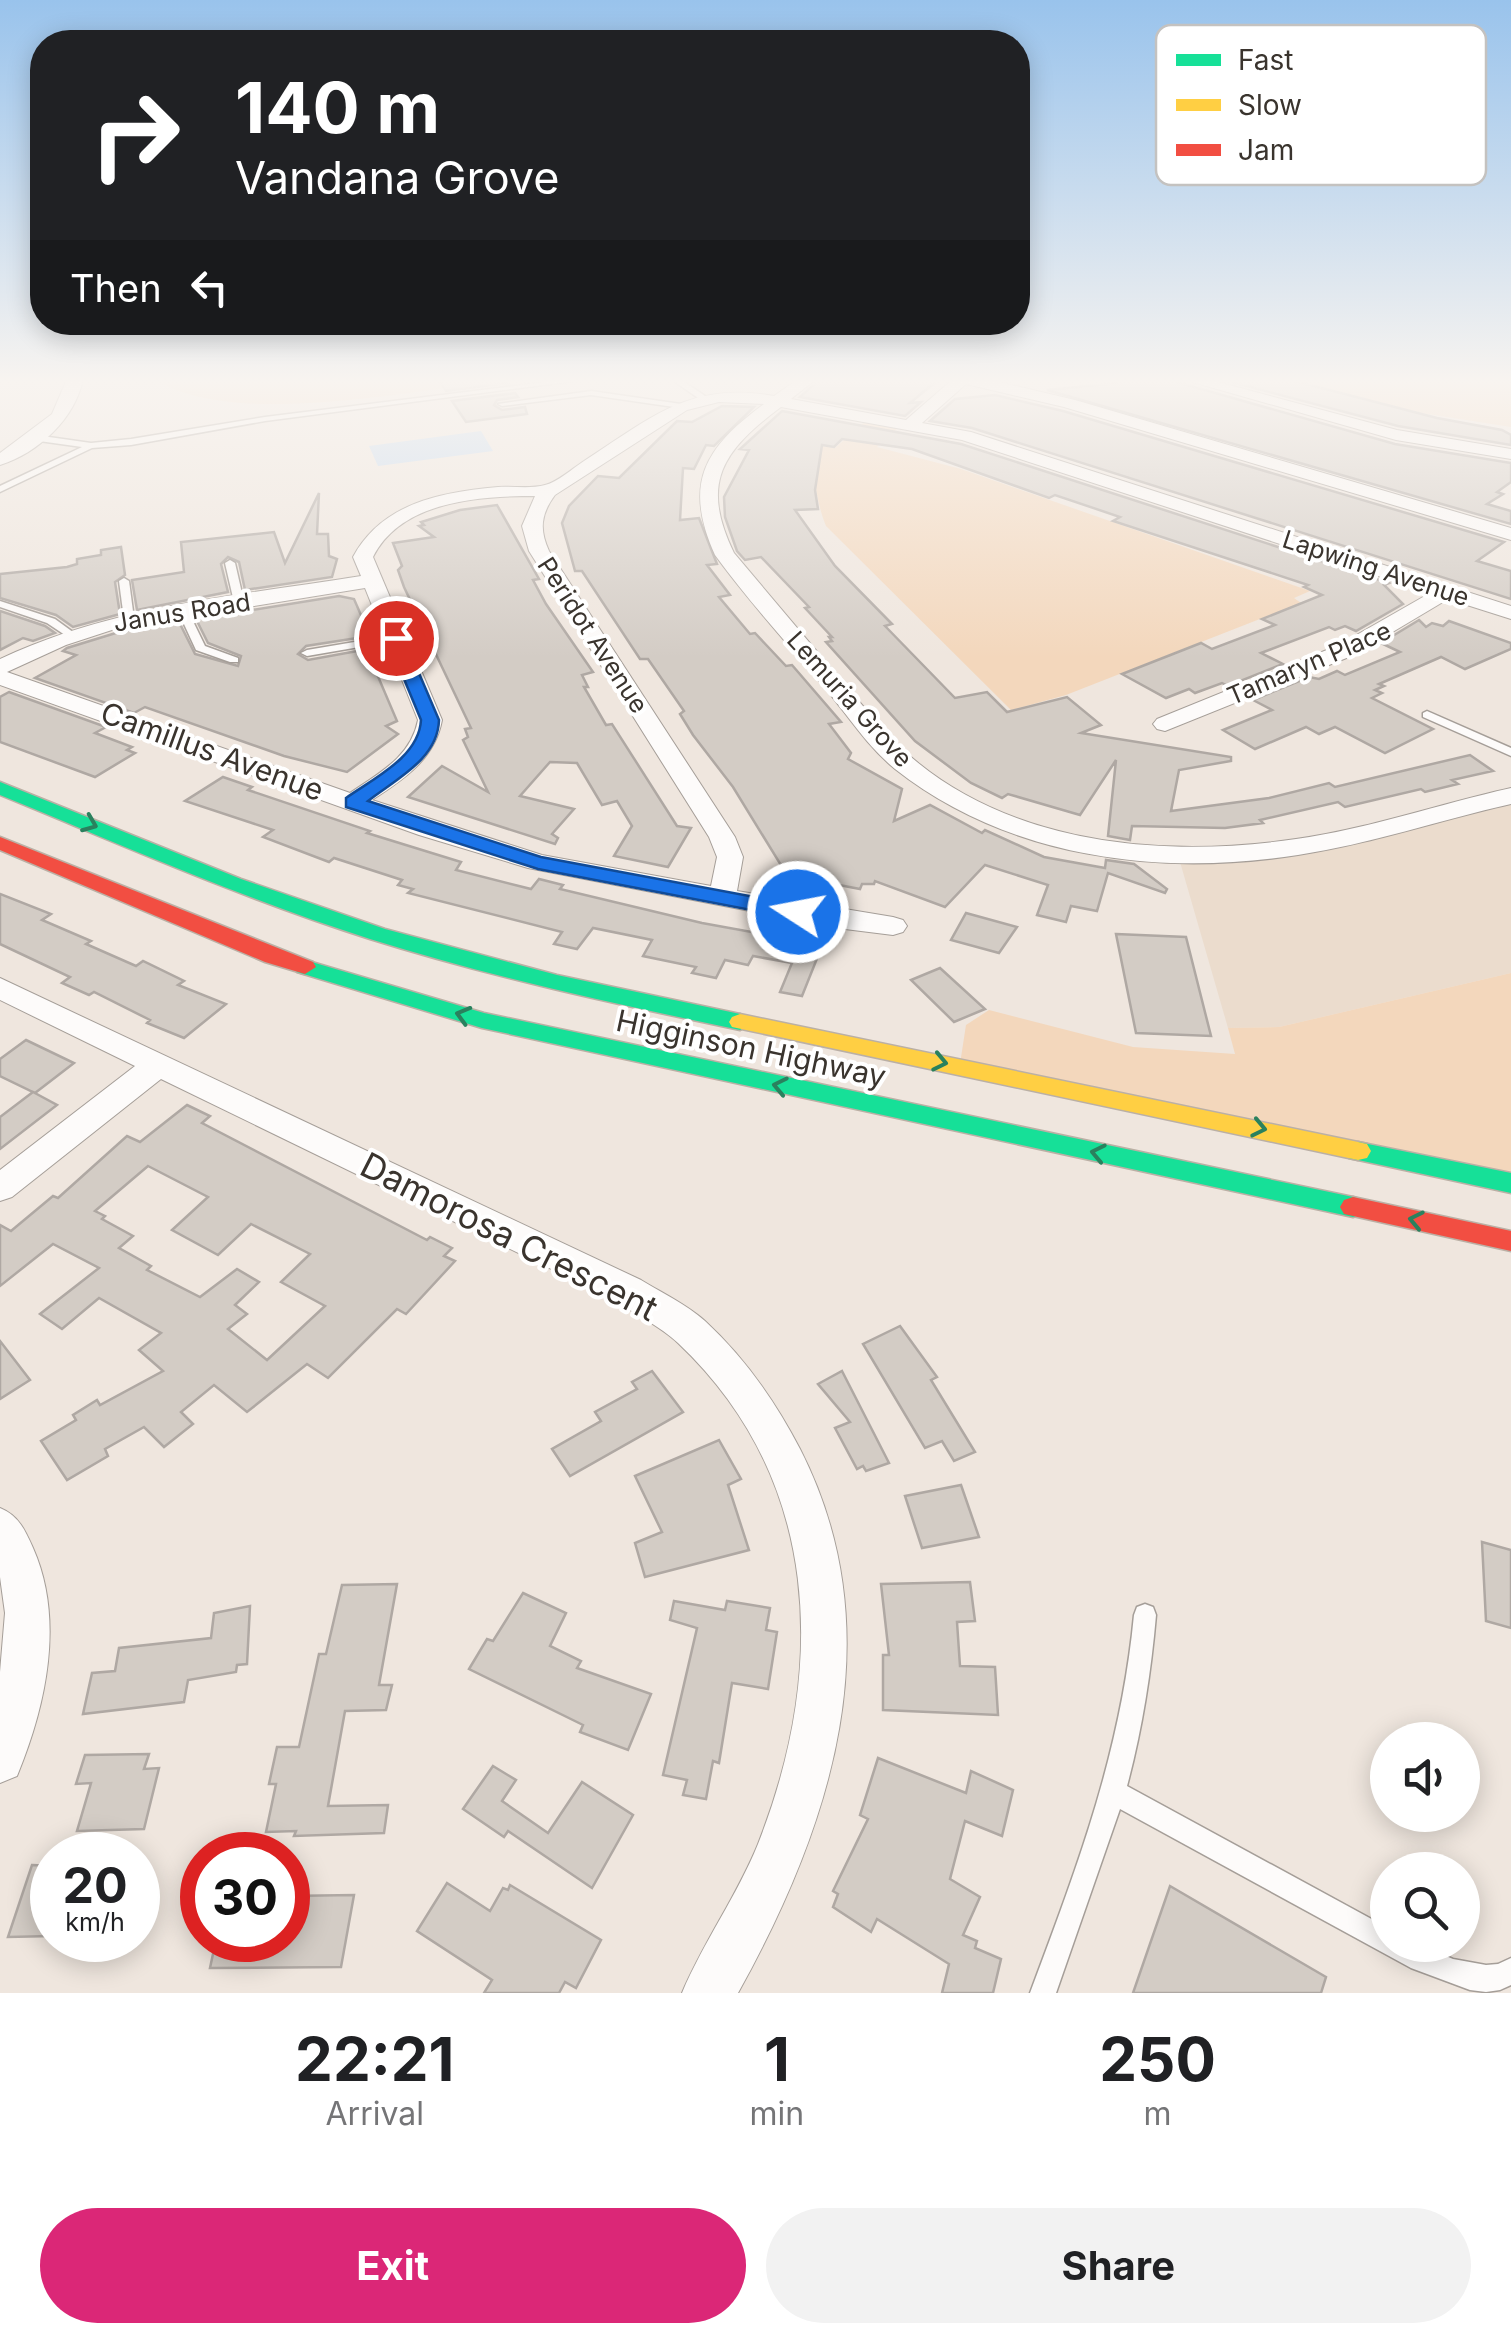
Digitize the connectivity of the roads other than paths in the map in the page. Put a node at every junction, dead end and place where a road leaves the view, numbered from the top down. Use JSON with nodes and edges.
{"nodes":[{"id":1,"x":36,"y":472,"type":"edge"},
{"id":2,"x":579,"y":472,"type":"edge"},
{"id":3,"x":711,"y":472,"type":"edge"},
{"id":4,"x":1081,"y":472,"type":"edge"},
{"id":5,"x":1302,"y":472,"type":"edge"},
{"id":6,"x":0,"y":489,"type":"edge"},
{"id":7,"x":550,"y":491,"type":"junction"},
{"id":8,"x":1511,"y":534,"type":"edge"},
{"id":9,"x":230,"y":562,"type":"dead end"},
{"id":10,"x":124,"y":581,"type":"dead end"},
{"id":11,"x":371,"y":581,"type":"junction"},
{"id":12,"x":1447,"y":591,"type":"junction"},
{"id":13,"x":239,"y":602,"type":"junction"},
{"id":14,"x":0,"y":604,"type":"edge"},
{"id":15,"x":183,"y":611,"type":"junction"},
{"id":16,"x":1511,"y":612,"type":"edge"},
{"id":17,"x":129,"y":620,"type":"junction"},
{"id":18,"x":72,"y":635,"type":"junction"},
{"id":19,"x":396,"y":638,"type":"junction"},
{"id":20,"x":307,"y":653,"type":"dead end"},
{"id":21,"x":234,"y":660,"type":"dead end"},
{"id":22,"x":0,"y":667,"type":"edge"},
{"id":23,"x":0,"y":677,"type":"edge"},
{"id":24,"x":1426,"y":715,"type":"dead end"},
{"id":25,"x":1165,"y":724,"type":"dead end"},
{"id":26,"x":1511,"y":752,"type":"edge"},
{"id":27,"x":0,"y":788,"type":"edge"},
{"id":28,"x":1511,"y":796,"type":"edge"},
{"id":29,"x":353,"y":802,"type":"junction"},
{"id":30,"x":0,"y":844,"type":"edge"},
{"id":31,"x":722,"y":898,"type":"junction"},
{"id":32,"x":892,"y":926,"type":"dead end"},
{"id":33,"x":0,"y":988,"type":"edge"},
{"id":34,"x":159,"y":1064,"type":"junction"},
{"id":35,"x":1511,"y":1181,"type":"edge"},
{"id":36,"x":0,"y":1188,"type":"edge"},
{"id":37,"x":1508,"y":1240,"type":"edge"},
{"id":38,"x":0,"y":1528,"type":"edge"},
{"id":39,"x":1146,"y":1616,"type":"dead end"},
{"id":40,"x":0,"y":1759,"type":"edge"},
{"id":41,"x":1115,"y":1794,"type":"junction"},
{"id":42,"x":1370,"y":1933,"type":"edge"},
{"id":43,"x":1423,"y":1962,"type":"edge"},
{"id":44,"x":1511,"y":1971,"type":"edge"},
{"id":45,"x":718,"y":1990,"type":"edge"},
{"id":46,"x":1043,"y":1993,"type":"edge"}],
"edges":[{"from":1,"to":6,"type":"lane"},
{"from":2,"to":7,"type":"street"},
{"from":3,"to":28,"type":"street","name":"Lemuria Grove"},
{"from":4,"to":12,"type":"street","name":"Lapwing Avenue"},
{"from":5,"to":8,"type":"street"},
{"from":7,"to":11,"type":"street"},
{"from":7,"to":31,"type":"street","name":"Peridot Avenue"},
{"from":9,"to":13,"type":"lane"},
{"from":10,"to":17,"type":"lane"},
{"from":11,"to":13,"type":"street","name":"Janus Road"},
{"from":11,"to":19,"type":"street"},
{"from":12,"to":16,"type":"street","name":"Lapwing Avenue"},
{"from":12,"to":25,"type":"street","name":"Tamaryn Place"},
{"from":13,"to":15,"type":"street","name":"Janus Road"},
{"from":14,"to":18,"type":"lane"},
{"from":15,"to":17,"type":"street","name":"Janus Road"},
{"from":15,"to":21,"type":"lane"},
{"from":17,"to":18,"type":"street","name":"Janus Road"},
{"from":18,"to":22,"type":"street","name":"Janus Road"},
{"from":19,"to":20,"type":"lane"},
{"from":19,"to":29,"type":"street"},
{"from":23,"to":29,"type":"street","name":"Camillus Avenue"},
{"from":24,"to":26,"type":"lane"},
{"from":27,"to":35,"type":"highway","name":"Higginson Highway","one_way":true},
{"from":29,"to":31,"type":"street","name":"Camillus Avenue"},
{"from":37,"to":30,"type":"highway","name":"Higginson Highway","one_way":true},
{"from":31,"to":32,"type":"street","name":"Camillus Avenue"},
{"from":33,"to":34,"type":"street","name":"Damorosa Crescent"},
{"from":34,"to":36,"type":"street"},
{"from":34,"to":45,"type":"street","name":"Damorosa Crescent"},
{"from":38,"to":40,"type":"street"},
{"from":39,"to":41,"type":"lane"},
{"from":41,"to":42,"type":"lane"},
{"from":41,"to":46,"type":"lane"},
{"from":43,"to":44,"type":"lane"}]}
